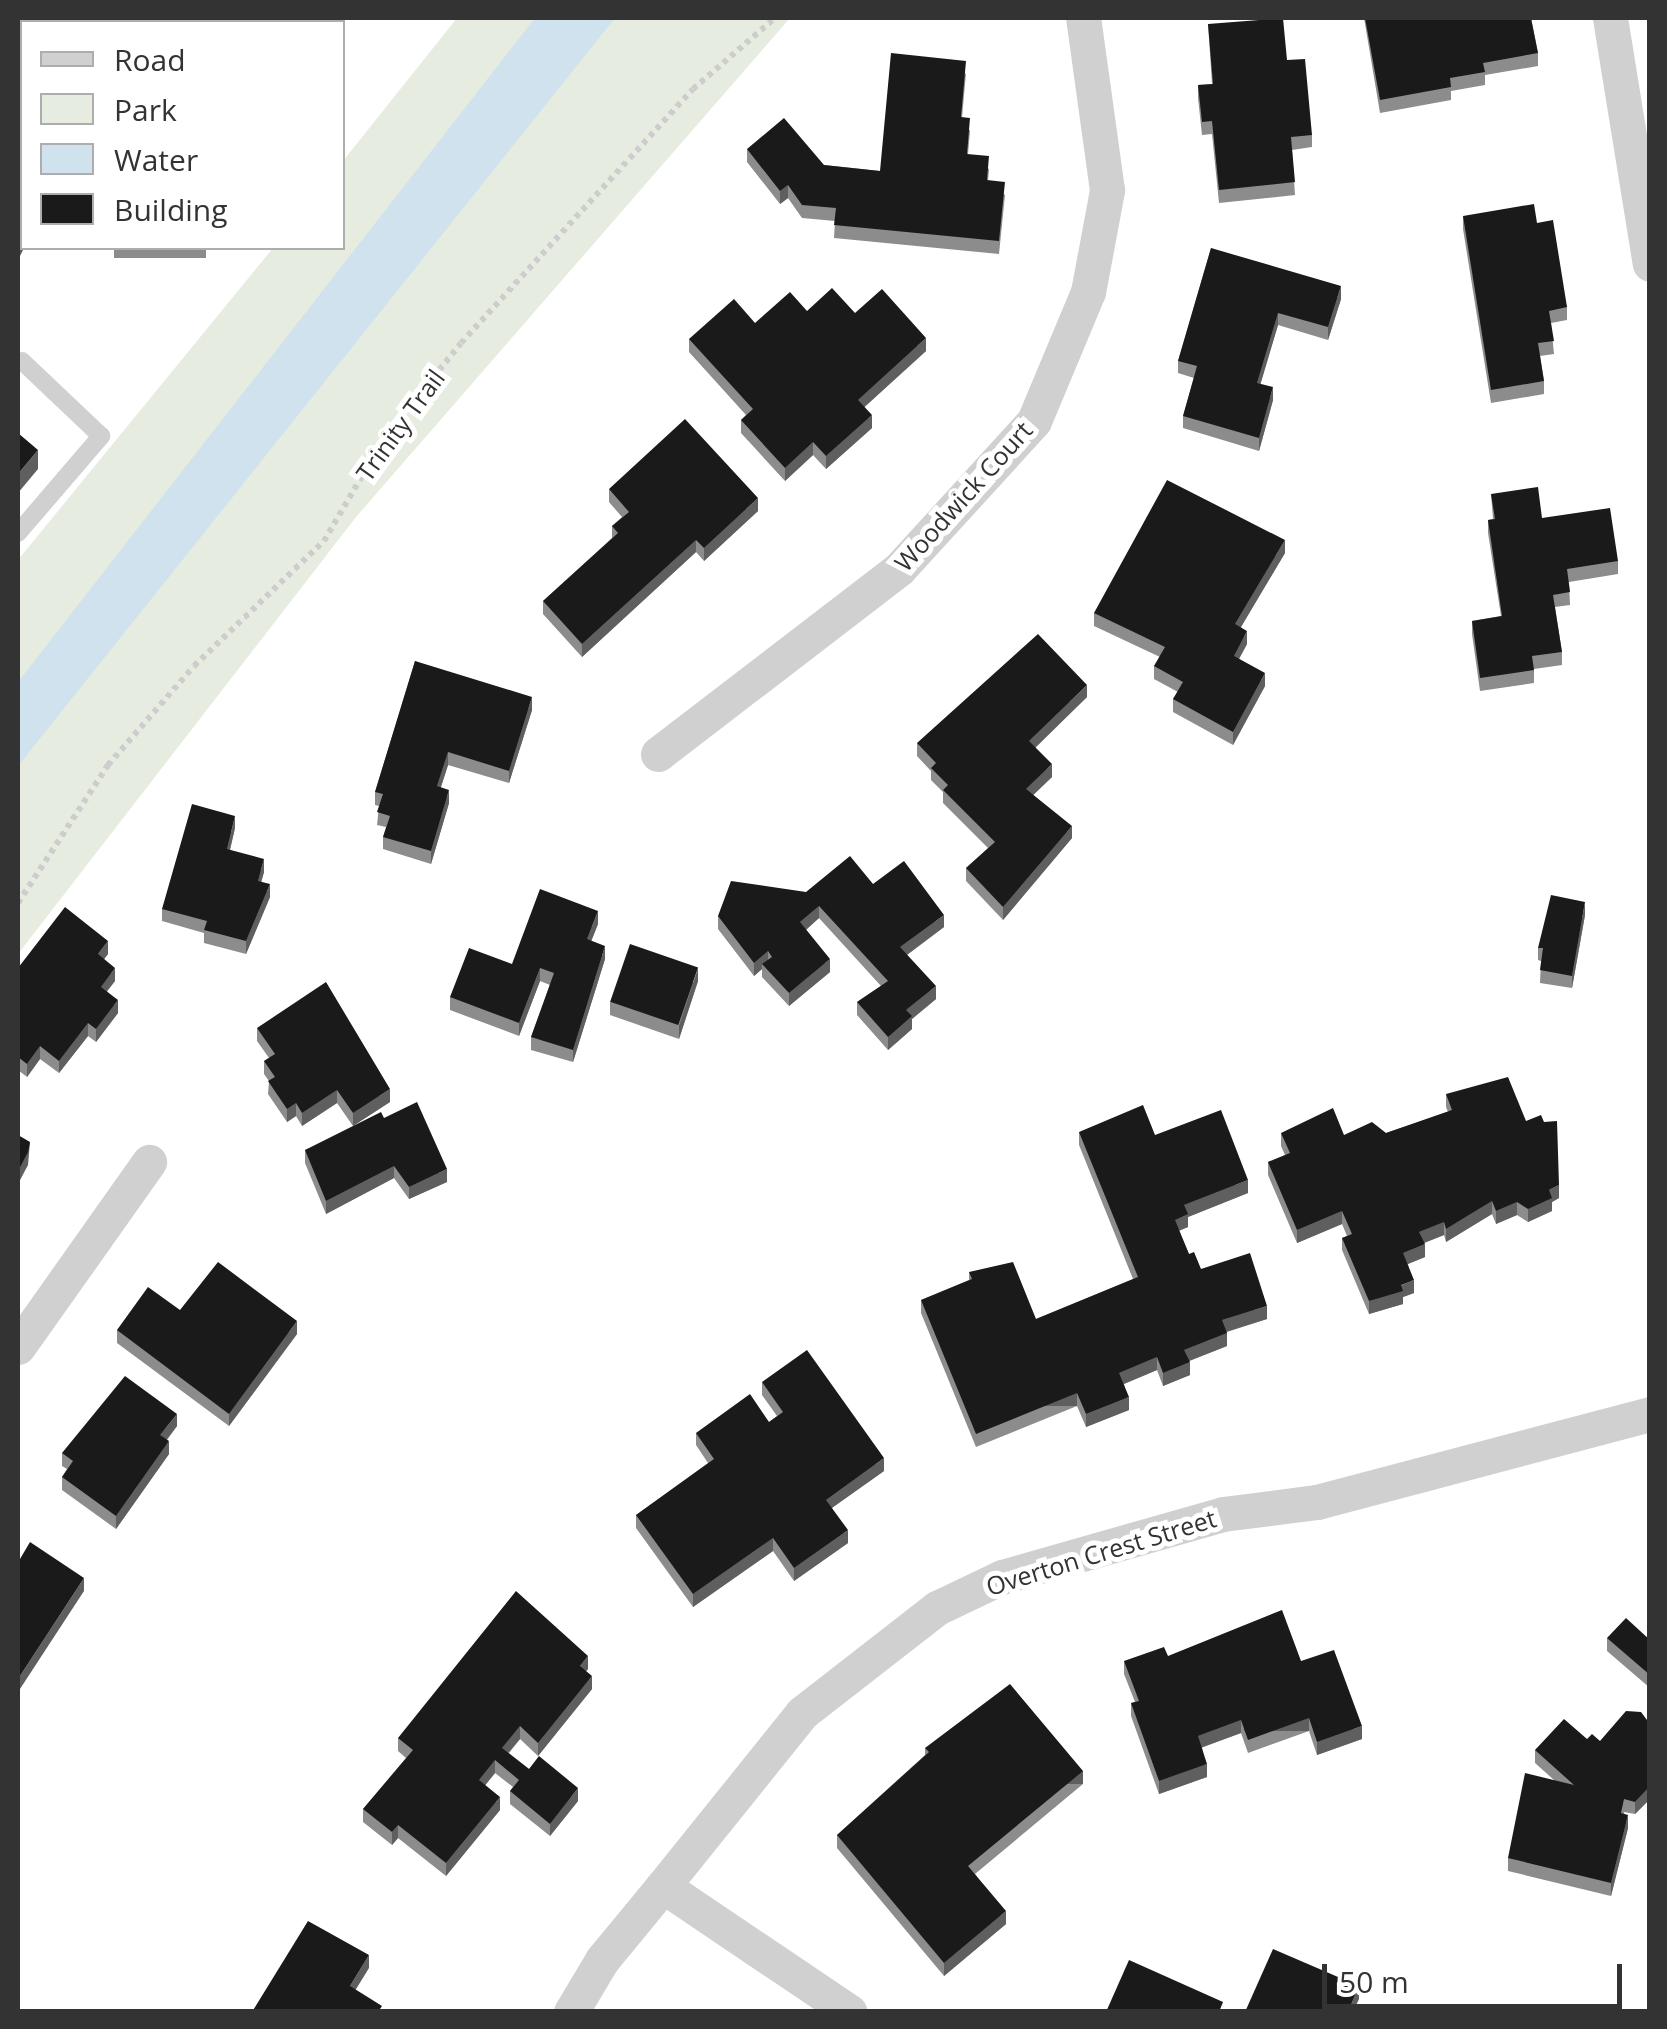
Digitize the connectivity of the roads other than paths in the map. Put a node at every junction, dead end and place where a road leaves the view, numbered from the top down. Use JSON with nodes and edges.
{"nodes":[{"id":1,"x":1083,"y":18,"type":"edge"},
{"id":2,"x":1610,"y":18,"type":"edge"},
{"id":3,"x":1650,"y":264,"type":"edge"},
{"id":4,"x":22,"y":361,"type":"dead end"},
{"id":5,"x":18,"y":533,"type":"edge"},
{"id":6,"x":658,"y":754,"type":"dead end"},
{"id":7,"x":149,"y":1162,"type":"dead end"},
{"id":8,"x":18,"y":1347,"type":"edge"},
{"id":9,"x":1650,"y":1414,"type":"edge"},
{"id":10,"x":663,"y":1886,"type":"junction"},
{"id":11,"x":571,"y":2012,"type":"edge"},
{"id":12,"x":850,"y":2012,"type":"edge"}],
"edges":[{"from":1,"to":6,"type":"street","name":"Woodwick Court"},
{"from":2,"to":3,"type":"street"},
{"from":4,"to":5,"type":"lane"},
{"from":7,"to":8,"type":"street"},
{"from":9,"to":10,"type":"street","name":"Overton Crest Street"},
{"from":10,"to":11,"type":"street","name":"Overton Crest Street"},
{"from":10,"to":12,"type":"street"}]}
